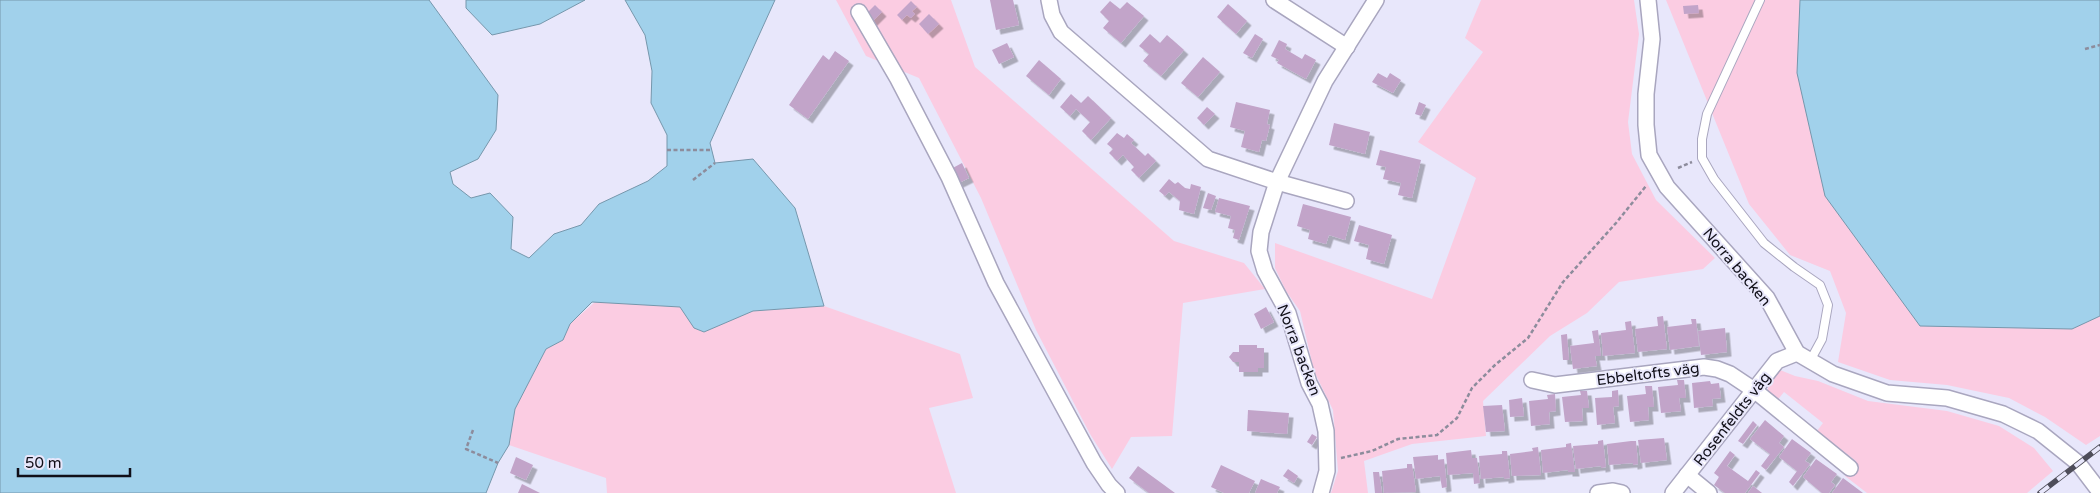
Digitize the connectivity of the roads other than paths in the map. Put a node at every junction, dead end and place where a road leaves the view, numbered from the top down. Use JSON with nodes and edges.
{"nodes":[{"id":1,"x":1049,"y":0,"type":"edge"},
{"id":2,"x":1274,"y":0,"type":"edge"},
{"id":3,"x":1376,"y":0,"type":"edge"},
{"id":4,"x":1648,"y":0,"type":"edge"},
{"id":5,"x":1760,"y":0,"type":"edge"},
{"id":6,"x":859,"y":12,"type":"dead end"},
{"id":7,"x":1347,"y":47,"type":"junction"},
{"id":8,"x":1277,"y":182,"type":"junction"},
{"id":9,"x":1346,"y":201,"type":"dead end"},
{"id":10,"x":1804,"y":357,"type":"junction"},
{"id":11,"x":1532,"y":380,"type":"dead end"},
{"id":12,"x":1754,"y":390,"type":"junction"},
{"id":13,"x":1850,"y":468,"type":"dead end"},
{"id":14,"x":1687,"y":475,"type":"junction"},
{"id":15,"x":2100,"y":492,"type":"edge"},
{"id":16,"x":1117,"y":493,"type":"edge"},
{"id":17,"x":1321,"y":493,"type":"edge"},
{"id":18,"x":1598,"y":493,"type":"edge"},
{"id":19,"x":1622,"y":493,"type":"edge"},
{"id":20,"x":1673,"y":493,"type":"edge"},
{"id":21,"x":1709,"y":493,"type":"edge"}],
"edges":[{"from":1,"to":8,"type":"street"},
{"from":2,"to":7,"type":"street"},
{"from":3,"to":7,"type":"street","name":"Norra backen"},
{"from":4,"to":10,"type":"street","name":"Norra backen"},
{"from":5,"to":10,"type":"lane"},
{"from":6,"to":16,"type":"street"},
{"from":7,"to":8,"type":"street","name":"Norra backen"},
{"from":8,"to":9,"type":"street"},
{"from":8,"to":17,"type":"street","name":"Norra backen"},
{"from":10,"to":12,"type":"street","name":"Rosenfeldts väg"},
{"from":10,"to":15,"type":"street","name":"Norra backen"},
{"from":11,"to":12,"type":"street","name":"Ebbeltofts väg"},
{"from":12,"to":13,"type":"street","name":"Ebbeltofts väg"},
{"from":12,"to":14,"type":"street","name":"Rosenfeldts väg"},
{"from":14,"to":20,"type":"street","name":"Rosenfeldts väg"},
{"from":14,"to":21,"type":"street"},
{"from":18,"to":19,"type":"street"}]}
